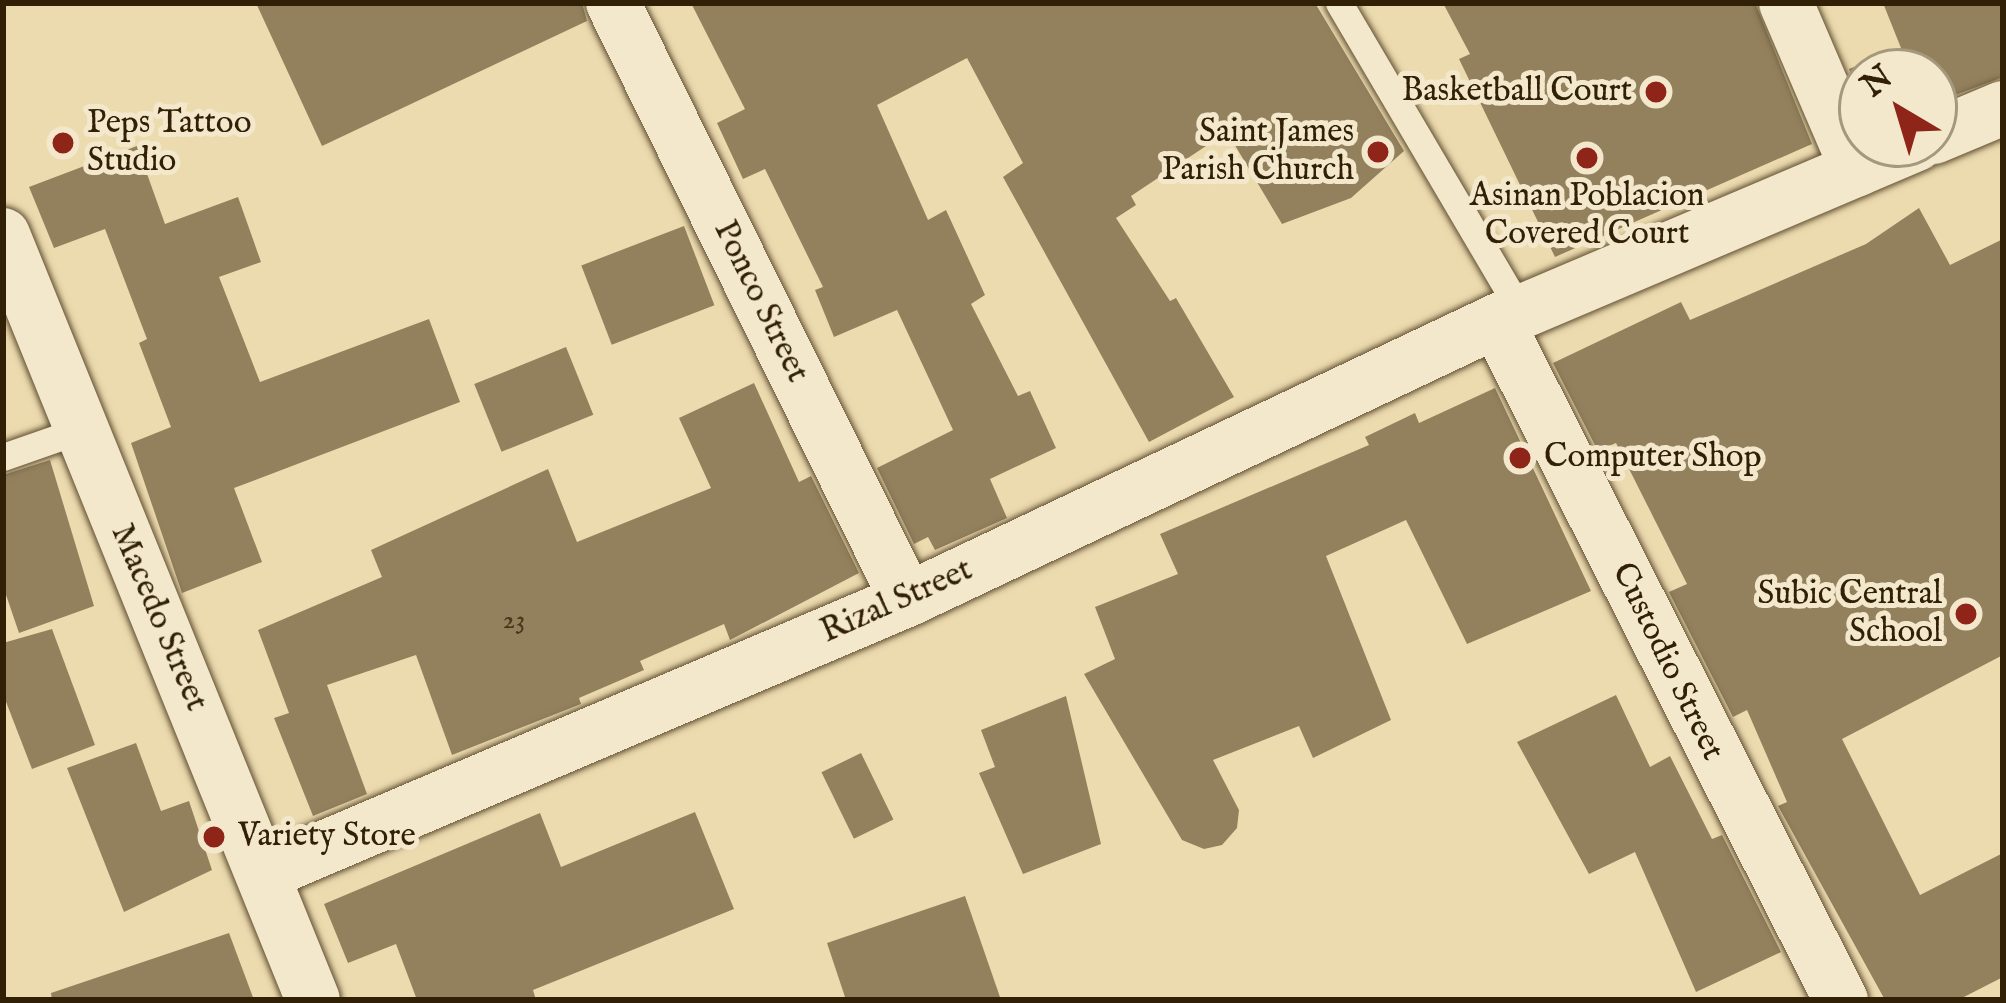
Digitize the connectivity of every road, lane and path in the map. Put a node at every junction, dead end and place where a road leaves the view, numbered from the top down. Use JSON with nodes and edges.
{"nodes":[{"id":1,"x":613,"y":3,"type":"edge"},
{"id":2,"x":1339,"y":3,"type":"edge"},
{"id":3,"x":1786,"y":3,"type":"edge"},
{"id":4,"x":2003,"y":107,"type":"edge"},
{"id":5,"x":1958,"y":127,"type":"edge"},
{"id":6,"x":1862,"y":168,"type":"edge"},
{"id":7,"x":1857,"y":170,"type":"junction"},
{"id":8,"x":3,"y":235,"type":"edge"},
{"id":9,"x":1509,"y":316,"type":"junction"},
{"id":10,"x":80,"y":430,"type":"junction"},
{"id":11,"x":3,"y":457,"type":"edge"},
{"id":12,"x":907,"y":600,"type":"junction"},
{"id":13,"x":265,"y":873,"type":"junction"},
{"id":14,"x":314,"y":1000,"type":"edge"},
{"id":15,"x":1841,"y":1000,"type":"edge"}],
"edges":[{"from":1,"to":12,"type":"street","name":"Ponco Street"},
{"from":2,"to":9,"type":"lane"},
{"from":3,"to":7,"type":"street"},
{"from":4,"to":5,"type":"street"},
{"from":6,"to":7,"type":"street","name":"Rizal Street"},
{"from":7,"to":9,"type":"street","name":"Rizal Street"},
{"from":8,"to":10,"type":"street","name":"Macedo Street"},
{"from":9,"to":12,"type":"street","name":"Rizal Street"},
{"from":9,"to":15,"type":"street","name":"Custodio Street"},
{"from":10,"to":11,"type":"lane"},
{"from":10,"to":13,"type":"street","name":"Macedo Street"},
{"from":12,"to":13,"type":"street","name":"Rizal Street"},
{"from":13,"to":14,"type":"street","name":"Macedo Street"}]}
